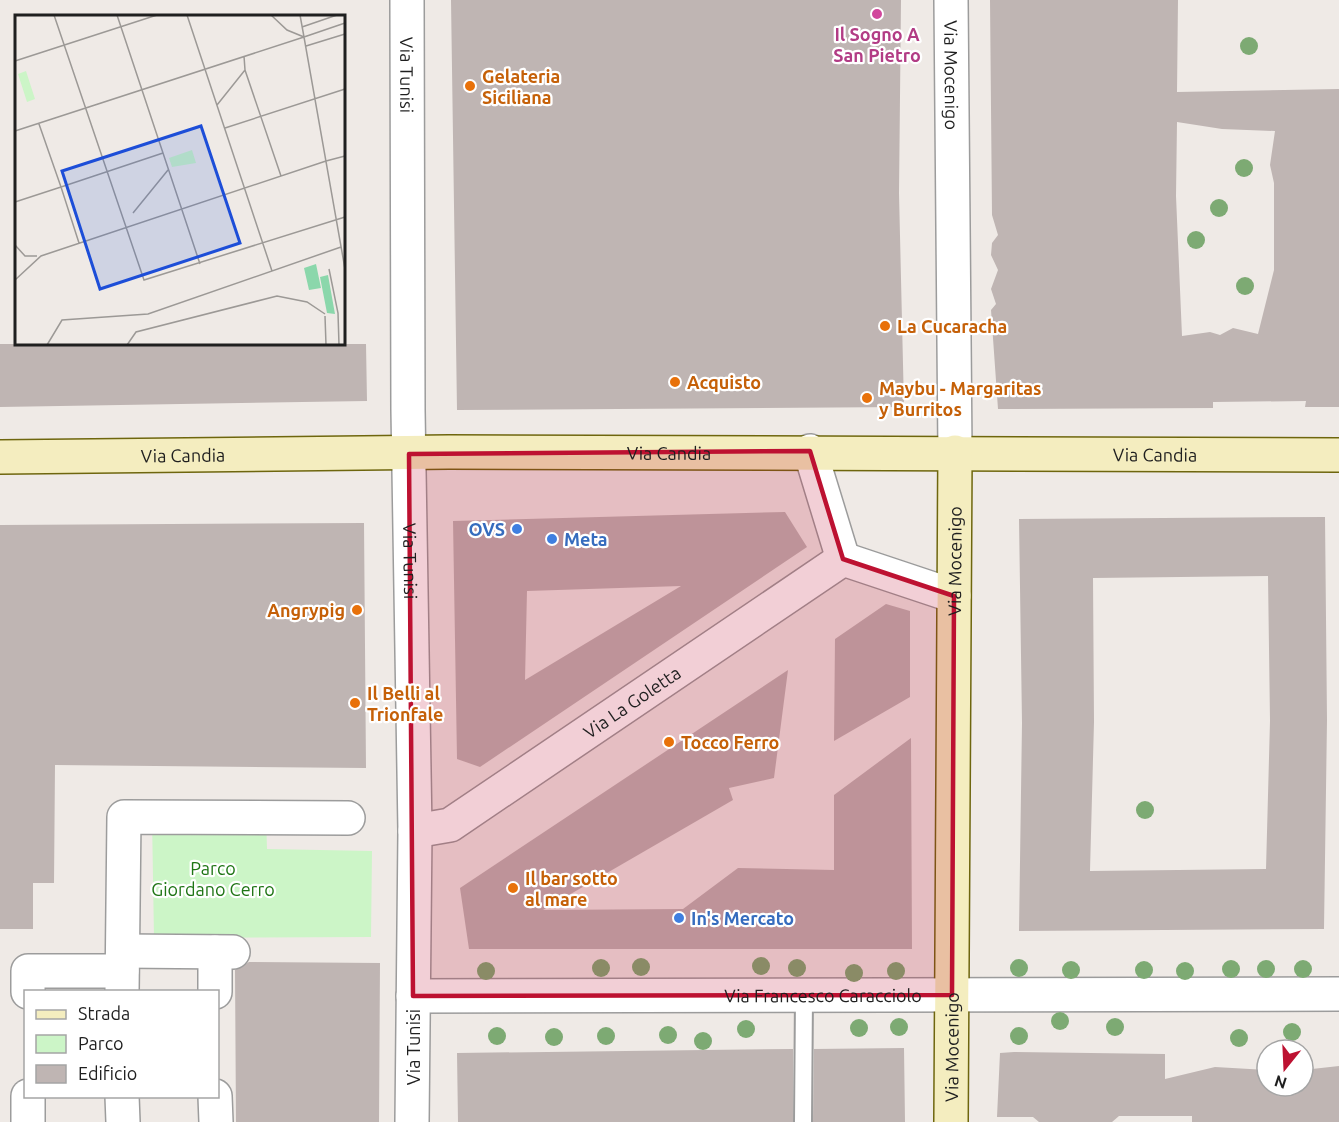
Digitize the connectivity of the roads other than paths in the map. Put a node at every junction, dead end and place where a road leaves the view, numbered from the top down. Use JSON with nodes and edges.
{"nodes":[{"id":1,"x":406,"y":0,"type":"edge"},
{"id":2,"x":951,"y":0,"type":"edge"},
{"id":3,"x":810,"y":452,"type":"junction"},
{"id":4,"x":955,"y":452,"type":"junction"},
{"id":5,"x":409,"y":454,"type":"junction"},
{"id":6,"x":1339,"y":455,"type":"edge"},
{"id":7,"x":0,"y":457,"type":"edge"},
{"id":8,"x":843,"y":559,"type":"junction"},
{"id":9,"x":954,"y":596,"type":"junction"},
{"id":10,"x":348,"y":818,"type":"dead end"},
{"id":11,"x":415,"y":831,"type":"junction"},
{"id":12,"x":122,"y":971,"type":"edge"},
{"id":13,"x":28,"y":990,"type":"edge"},
{"id":14,"x":215,"y":990,"type":"edge"},
{"id":15,"x":1339,"y":994,"type":"edge"},
{"id":16,"x":952,"y":995,"type":"junction"},
{"id":17,"x":413,"y":996,"type":"junction"},
{"id":18,"x":804,"y":996,"type":"junction"},
{"id":19,"x":28,"y":1098,"type":"edge"},
{"id":20,"x":123,"y":1098,"type":"edge"},
{"id":21,"x":215,"y":1098,"type":"edge"},
{"id":22,"x":28,"y":1122,"type":"edge"},
{"id":23,"x":123,"y":1122,"type":"edge"},
{"id":24,"x":216,"y":1122,"type":"edge"},
{"id":25,"x":412,"y":1122,"type":"edge"},
{"id":26,"x":803,"y":1122,"type":"edge"},
{"id":27,"x":951,"y":1122,"type":"edge"}],
"edges":[{"from":1,"to":5,"type":"street","name":"Via Tunisi"},
{"from":2,"to":4,"type":"street","name":"Via Mocenigo"},
{"from":3,"to":4,"type":"main road","name":"Via Candia"},
{"from":3,"to":5,"type":"main road","name":"Via Candia"},
{"from":3,"to":8,"type":"street"},
{"from":4,"to":6,"type":"main road","name":"Via Candia"},
{"from":4,"to":9,"type":"main road","name":"Via Mocenigo"},
{"from":5,"to":7,"type":"main road","name":"Via Candia"},
{"from":5,"to":11,"type":"street","name":"Via Tunisi"},
{"from":8,"to":9,"type":"street"},
{"from":8,"to":11,"type":"street","name":"Via La Goletta"},
{"from":9,"to":16,"type":"main road","name":"Via Mocenigo"},
{"from":10,"to":12,"type":"street"},
{"from":11,"to":17,"type":"street","name":"Via Tunisi"},
{"from":12,"to":13,"type":"street"},
{"from":12,"to":14,"type":"street"},
{"from":15,"to":16,"type":"street","name":"Via Francesco Caracciolo"},
{"from":16,"to":18,"type":"street","name":"Via Francesco Caracciolo"},
{"from":16,"to":27,"type":"main road","name":"Via Mocenigo"},
{"from":17,"to":18,"type":"street","name":"Via Francesco Caracciolo"},
{"from":17,"to":25,"type":"street","name":"Via Tunisi"},
{"from":18,"to":26,"type":"lane"},
{"from":19,"to":22,"type":"street"},
{"from":20,"to":23,"type":"street"},
{"from":21,"to":24,"type":"street"}]}
